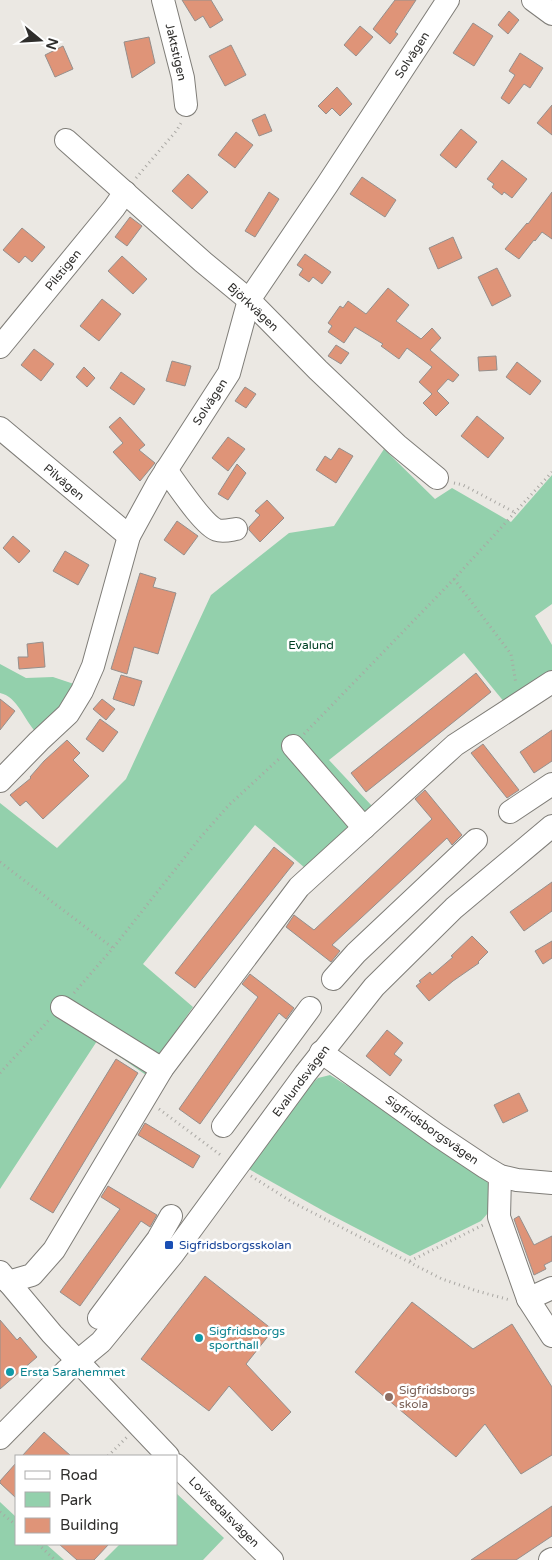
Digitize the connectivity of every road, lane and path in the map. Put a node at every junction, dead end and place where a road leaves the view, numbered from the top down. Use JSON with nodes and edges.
{"nodes":[{"id":1,"x":163,"y":0,"type":"edge"},
{"id":2,"x":448,"y":0,"type":"edge"},
{"id":3,"x":533,"y":0,"type":"edge"},
{"id":4,"x":552,"y":14,"type":"edge"},
{"id":5,"x":186,"y":105,"type":"joint"},
{"id":6,"x":66,"y":140,"type":"dead end"},
{"id":7,"x":125,"y":192,"type":"junction"},
{"id":8,"x":249,"y":300,"type":"junction"},
{"id":9,"x":0,"y":347,"type":"edge"},
{"id":10,"x":0,"y":428,"type":"edge"},
{"id":11,"x":166,"y":470,"type":"junction"},
{"id":12,"x":552,"y":472,"type":"edge"},
{"id":13,"x":437,"y":478,"type":"joint"},
{"id":14,"x":516,"y":512,"type":"junction"},
{"id":15,"x":236,"y":529,"type":"dead end"},
{"id":16,"x":129,"y":536,"type":"junction"},
{"id":17,"x":454,"y":579,"type":"junction"},
{"id":18,"x":552,"y":682,"type":"edge"},
{"id":19,"x":520,"y":703,"type":"junction"},
{"id":20,"x":293,"y":746,"type":"junction"},
{"id":21,"x":0,"y":781,"type":"edge"},
{"id":22,"x":552,"y":784,"type":"edge"},
{"id":23,"x":510,"y":812,"type":"dead end"},
{"id":24,"x":364,"y":828,"type":"junction"},
{"id":25,"x":551,"y":828,"type":"edge"},
{"id":26,"x":476,"y":840,"type":"dead end"},
{"id":27,"x":0,"y":862,"type":"edge"},
{"id":28,"x":113,"y":948,"type":"junction"},
{"id":29,"x":333,"y":979,"type":"dead end"},
{"id":30,"x":62,"y":1007,"type":"junction"},
{"id":31,"x":310,"y":1008,"type":"dead end"},
{"id":32,"x":322,"y":1052,"type":"junction"},
{"id":33,"x":162,"y":1069,"type":"junction"},
{"id":34,"x":0,"y":1072,"type":"edge"},
{"id":35,"x":145,"y":1098,"type":"junction"},
{"id":36,"x":223,"y":1126,"type":"dead end"},
{"id":37,"x":226,"y":1159,"type":"dead end"},
{"id":38,"x":246,"y":1173,"type":"dead end"},
{"id":39,"x":500,"y":1176,"type":"junction"},
{"id":40,"x":552,"y":1183,"type":"edge"},
{"id":41,"x":171,"y":1216,"type":"dead end"},
{"id":42,"x":499,"y":1217,"type":"junction"},
{"id":43,"x":409,"y":1261,"type":"junction"},
{"id":44,"x":4,"y":1277,"type":"edge"},
{"id":45,"x":552,"y":1288,"type":"edge"},
{"id":46,"x":528,"y":1299,"type":"junction"},
{"id":47,"x":100,"y":1318,"type":"dead end"},
{"id":48,"x":552,"y":1336,"type":"edge"},
{"id":49,"x":78,"y":1361,"type":"junction"},
{"id":50,"x":129,"y":1435,"type":"dead end"},
{"id":51,"x":0,"y":1438,"type":"edge"},
{"id":52,"x":109,"y":1455,"type":"edge"},
{"id":53,"x":167,"y":1455,"type":"edge"},
{"id":54,"x":178,"y":1467,"type":"edge"},
{"id":55,"x":0,"y":1512,"type":"edge"},
{"id":56,"x":15,"y":1524,"type":"edge"},
{"id":57,"x":39,"y":1545,"type":"edge"},
{"id":58,"x":55,"y":1560,"type":"edge"},
{"id":59,"x":272,"y":1560,"type":"edge"}],
"edges":[{"from":1,"to":5,"type":"street","name":"Jaktstigen"},
{"from":2,"to":8,"type":"street","name":"Solvägen"},
{"from":3,"to":4,"type":"street"},
{"from":5,"to":7,"type":"path"},
{"from":6,"to":7,"type":"street","name":"Björkvägen"},
{"from":7,"to":8,"type":"street","name":"Björkvägen"},
{"from":7,"to":9,"type":"street","name":"Pilstigen"},
{"from":8,"to":11,"type":"street","name":"Solvägen"},
{"from":8,"to":13,"type":"street","name":"Björkvägen"},
{"from":10,"to":16,"type":"street","name":"Pilvägen"},
{"from":11,"to":15,"type":"street"},
{"from":11,"to":16,"type":"street","name":"Solvägen"},
{"from":12,"to":14,"type":"path"},
{"from":13,"to":14,"type":"path"},
{"from":14,"to":17,"type":"path"},
{"from":16,"to":21,"type":"street","name":"Solvägen"},
{"from":17,"to":19,"type":"path"},
{"from":17,"to":20,"type":"path"},
{"from":18,"to":19,"type":"street"},
{"from":19,"to":24,"type":"street"},
{"from":20,"to":24,"type":"street"},
{"from":20,"to":28,"type":"path"},
{"from":22,"to":23,"type":"street"},
{"from":24,"to":33,"type":"street"},
{"from":25,"to":32,"type":"street","name":"Evalundsvägen"},
{"from":26,"to":29,"type":"street"},
{"from":27,"to":28,"type":"path"},
{"from":28,"to":30,"type":"path"},
{"from":30,"to":33,"type":"street"},
{"from":30,"to":34,"type":"path"},
{"from":31,"to":36,"type":"street"},
{"from":32,"to":39,"type":"street","name":"Sigfridsborgsvägen"},
{"from":32,"to":49,"type":"street","name":"Evalundsvägen"},
{"from":33,"to":35,"type":"street"},
{"from":35,"to":37,"type":"path"},
{"from":35,"to":44,"type":"street"},
{"from":38,"to":43,"type":"path"},
{"from":39,"to":40,"type":"street","name":"Sigfridsborgsvägen"},
{"from":39,"to":42,"type":"street"},
{"from":41,"to":47,"type":"street"},
{"from":42,"to":43,"type":"path"},
{"from":42,"to":46,"type":"street"},
{"from":43,"to":46,"type":"path"},
{"from":44,"to":49,"type":"street"},
{"from":45,"to":46,"type":"street"},
{"from":46,"to":48,"type":"street"},
{"from":49,"to":51,"type":"street","name":"Evalundsvägen"},
{"from":49,"to":53,"type":"street"},
{"from":50,"to":52,"type":"path"},
{"from":54,"to":59,"type":"street","name":"Lovisedalsvägen"},
{"from":55,"to":56,"type":"path"},
{"from":57,"to":58,"type":"path"}]}
